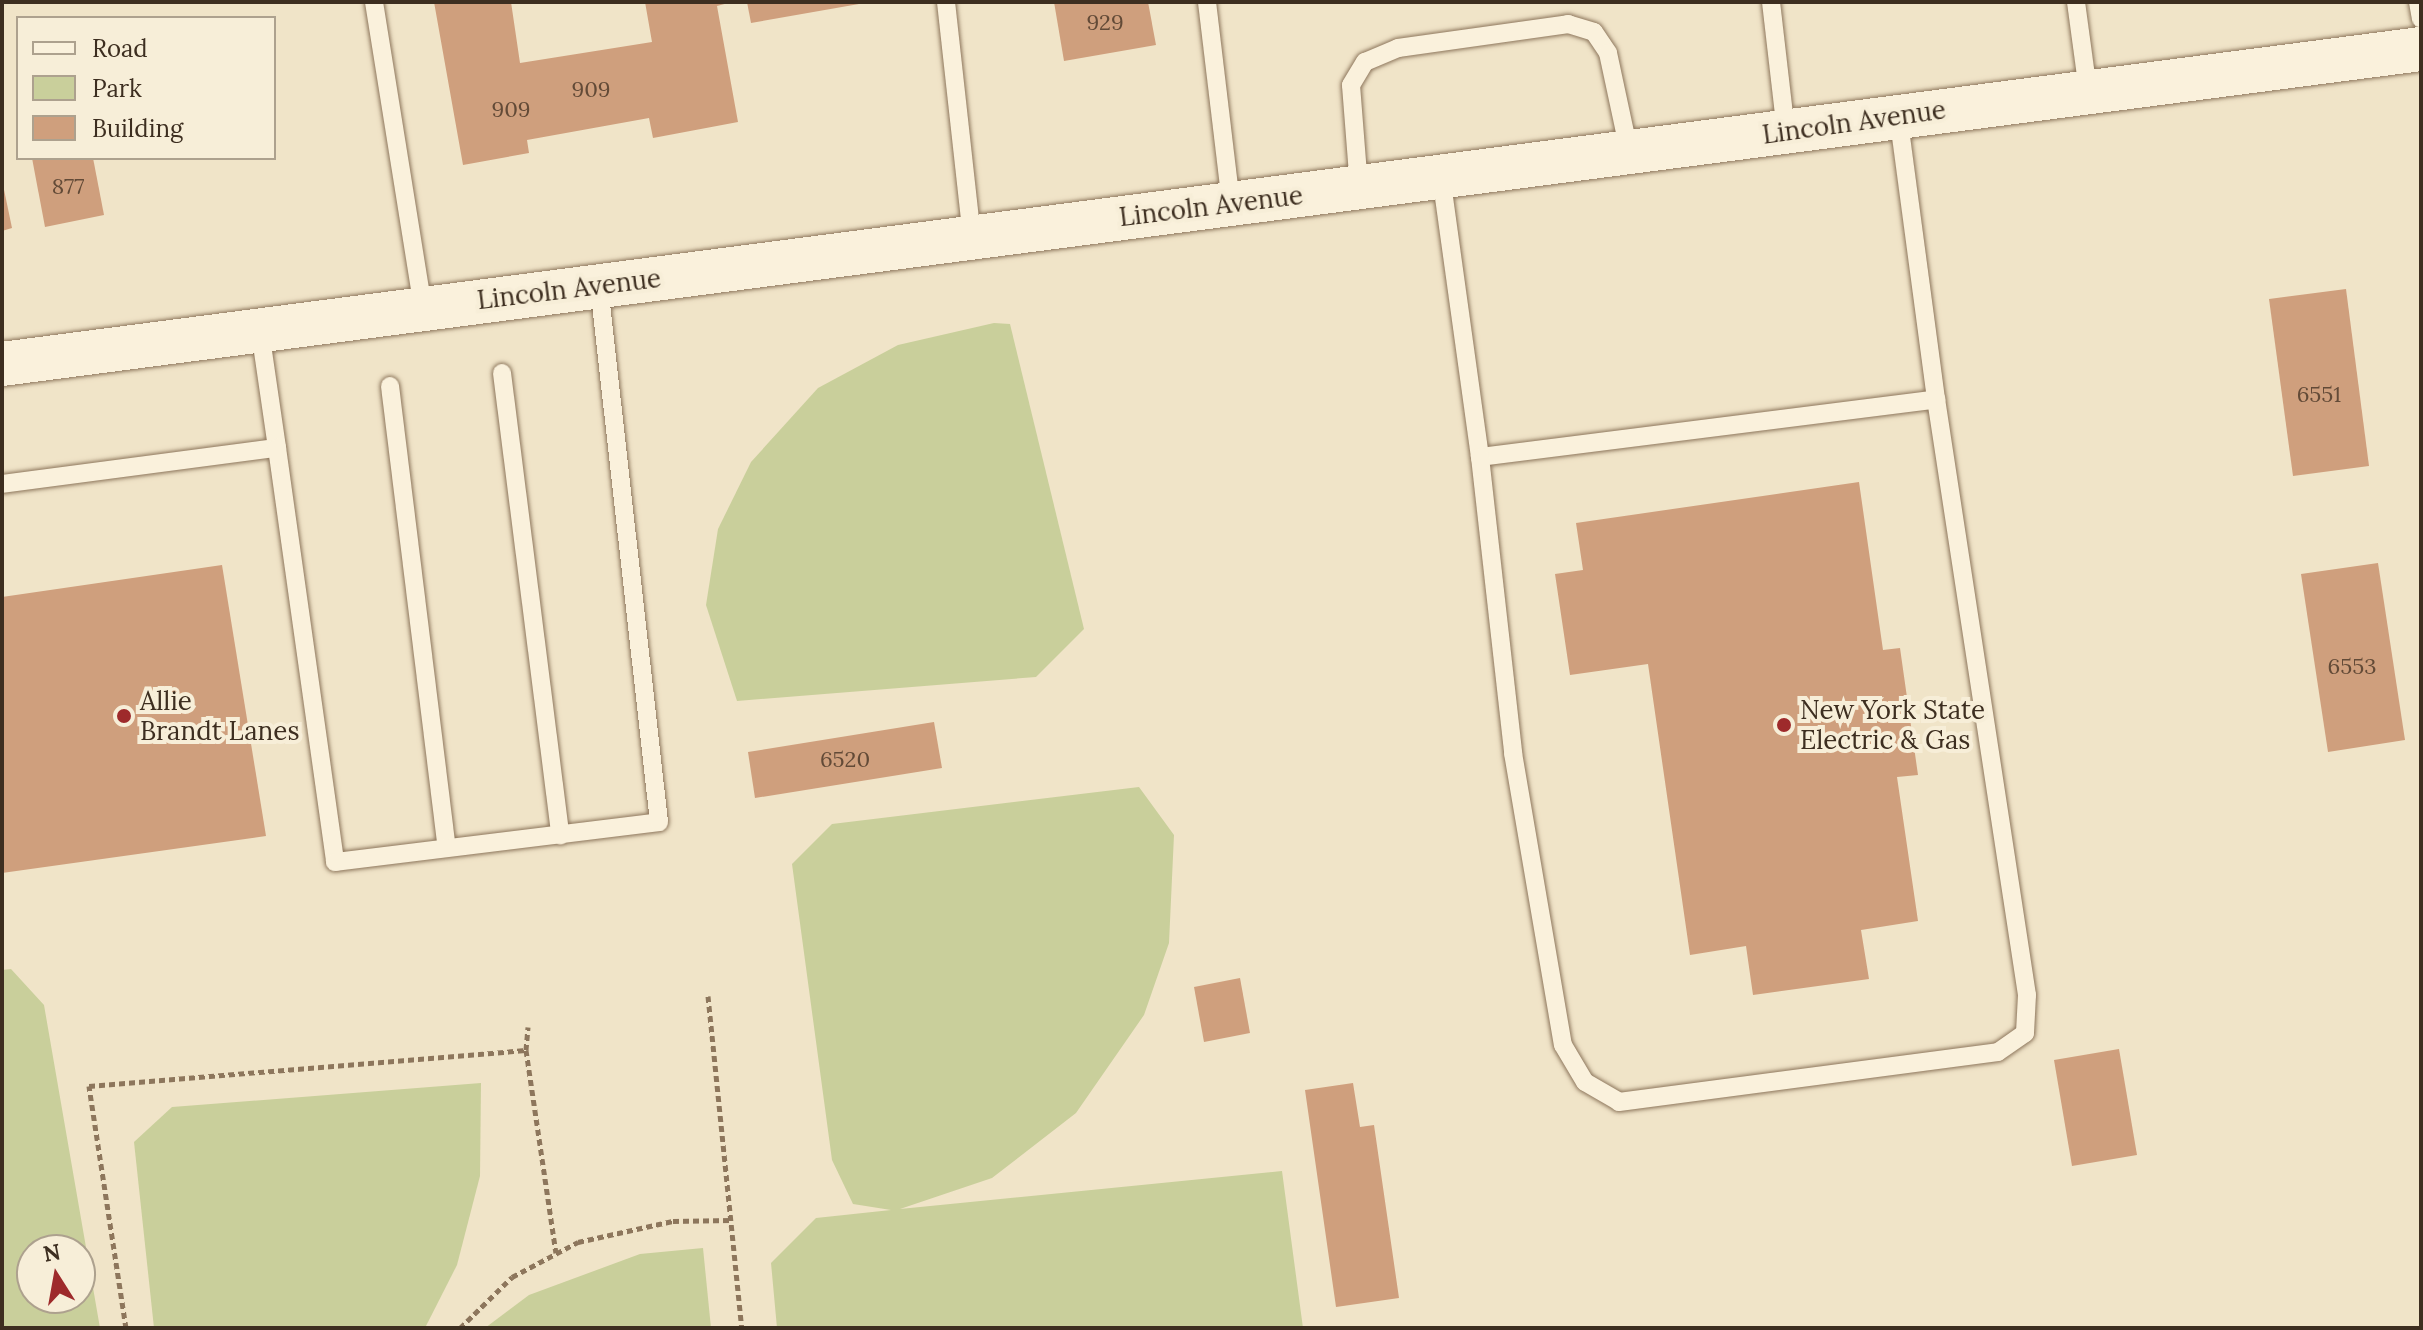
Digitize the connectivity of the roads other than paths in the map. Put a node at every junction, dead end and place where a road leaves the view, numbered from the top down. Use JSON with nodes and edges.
{"nodes":[{"id":1,"x":374,"y":2,"type":"edge"},
{"id":2,"x":946,"y":2,"type":"edge"},
{"id":3,"x":1207,"y":2,"type":"edge"},
{"id":4,"x":1771,"y":2,"type":"edge"},
{"id":5,"x":2076,"y":2,"type":"edge"},
{"id":6,"x":2418,"y":2,"type":"edge"},
{"id":7,"x":2421,"y":19,"type":"edge"},
{"id":8,"x":2421,"y":49,"type":"edge"},
{"id":9,"x":2088,"y":91,"type":"junction"},
{"id":10,"x":1898,"y":116,"type":"junction"},
{"id":11,"x":1786,"y":131,"type":"junction"},
{"id":12,"x":1629,"y":151,"type":"junction"},
{"id":13,"x":1441,"y":176,"type":"junction"},
{"id":14,"x":1359,"y":187,"type":"junction"},
{"id":15,"x":1231,"y":203,"type":"junction"},
{"id":16,"x":972,"y":236,"type":"junction"},
{"id":17,"x":599,"y":285,"type":"junction"},
{"id":18,"x":423,"y":308,"type":"junction"},
{"id":19,"x":260,"y":331,"type":"junction"},
{"id":20,"x":2,"y":364,"type":"edge"},
{"id":21,"x":502,"y":373,"type":"dead end"},
{"id":22,"x":390,"y":386,"type":"dead end"},
{"id":23,"x":1936,"y":399,"type":"junction"},
{"id":24,"x":277,"y":448,"type":"junction"},
{"id":25,"x":1480,"y":457,"type":"junction"},
{"id":26,"x":2,"y":484,"type":"edge"},
{"id":27,"x":560,"y":835,"type":"junction"},
{"id":28,"x":447,"y":847,"type":"junction"}],
"edges":[{"from":1,"to":18,"type":"lane"},
{"from":2,"to":16,"type":"lane"},
{"from":3,"to":15,"type":"lane"},
{"from":4,"to":11,"type":"lane"},
{"from":5,"to":9,"type":"lane"},
{"from":6,"to":7,"type":"lane"},
{"from":8,"to":9,"type":"street","name":"Lincoln Avenue"},
{"from":9,"to":10,"type":"street","name":"Lincoln Avenue"},
{"from":10,"to":11,"type":"street","name":"Lincoln Avenue"},
{"from":10,"to":23,"type":"lane"},
{"from":11,"to":12,"type":"street","name":"Lincoln Avenue"},
{"from":12,"to":13,"type":"street","name":"Lincoln Avenue"},
{"from":12,"to":14,"type":"lane"},
{"from":13,"to":14,"type":"street","name":"Lincoln Avenue"},
{"from":13,"to":25,"type":"lane"},
{"from":14,"to":15,"type":"street","name":"Lincoln Avenue"},
{"from":15,"to":16,"type":"street","name":"Lincoln Avenue"},
{"from":16,"to":17,"type":"street","name":"Lincoln Avenue"},
{"from":17,"to":18,"type":"street","name":"Lincoln Avenue"},
{"from":17,"to":27,"type":"lane"},
{"from":18,"to":19,"type":"street","name":"Lincoln Avenue"},
{"from":19,"to":20,"type":"street","name":"Lincoln Avenue"},
{"from":19,"to":24,"type":"lane"},
{"from":21,"to":27,"type":"lane"},
{"from":22,"to":28,"type":"lane"},
{"from":23,"to":25,"type":"lane"},
{"from":23,"to":25,"type":"lane"},
{"from":24,"to":26,"type":"lane"},
{"from":24,"to":28,"type":"lane"},
{"from":27,"to":28,"type":"lane"}]}
